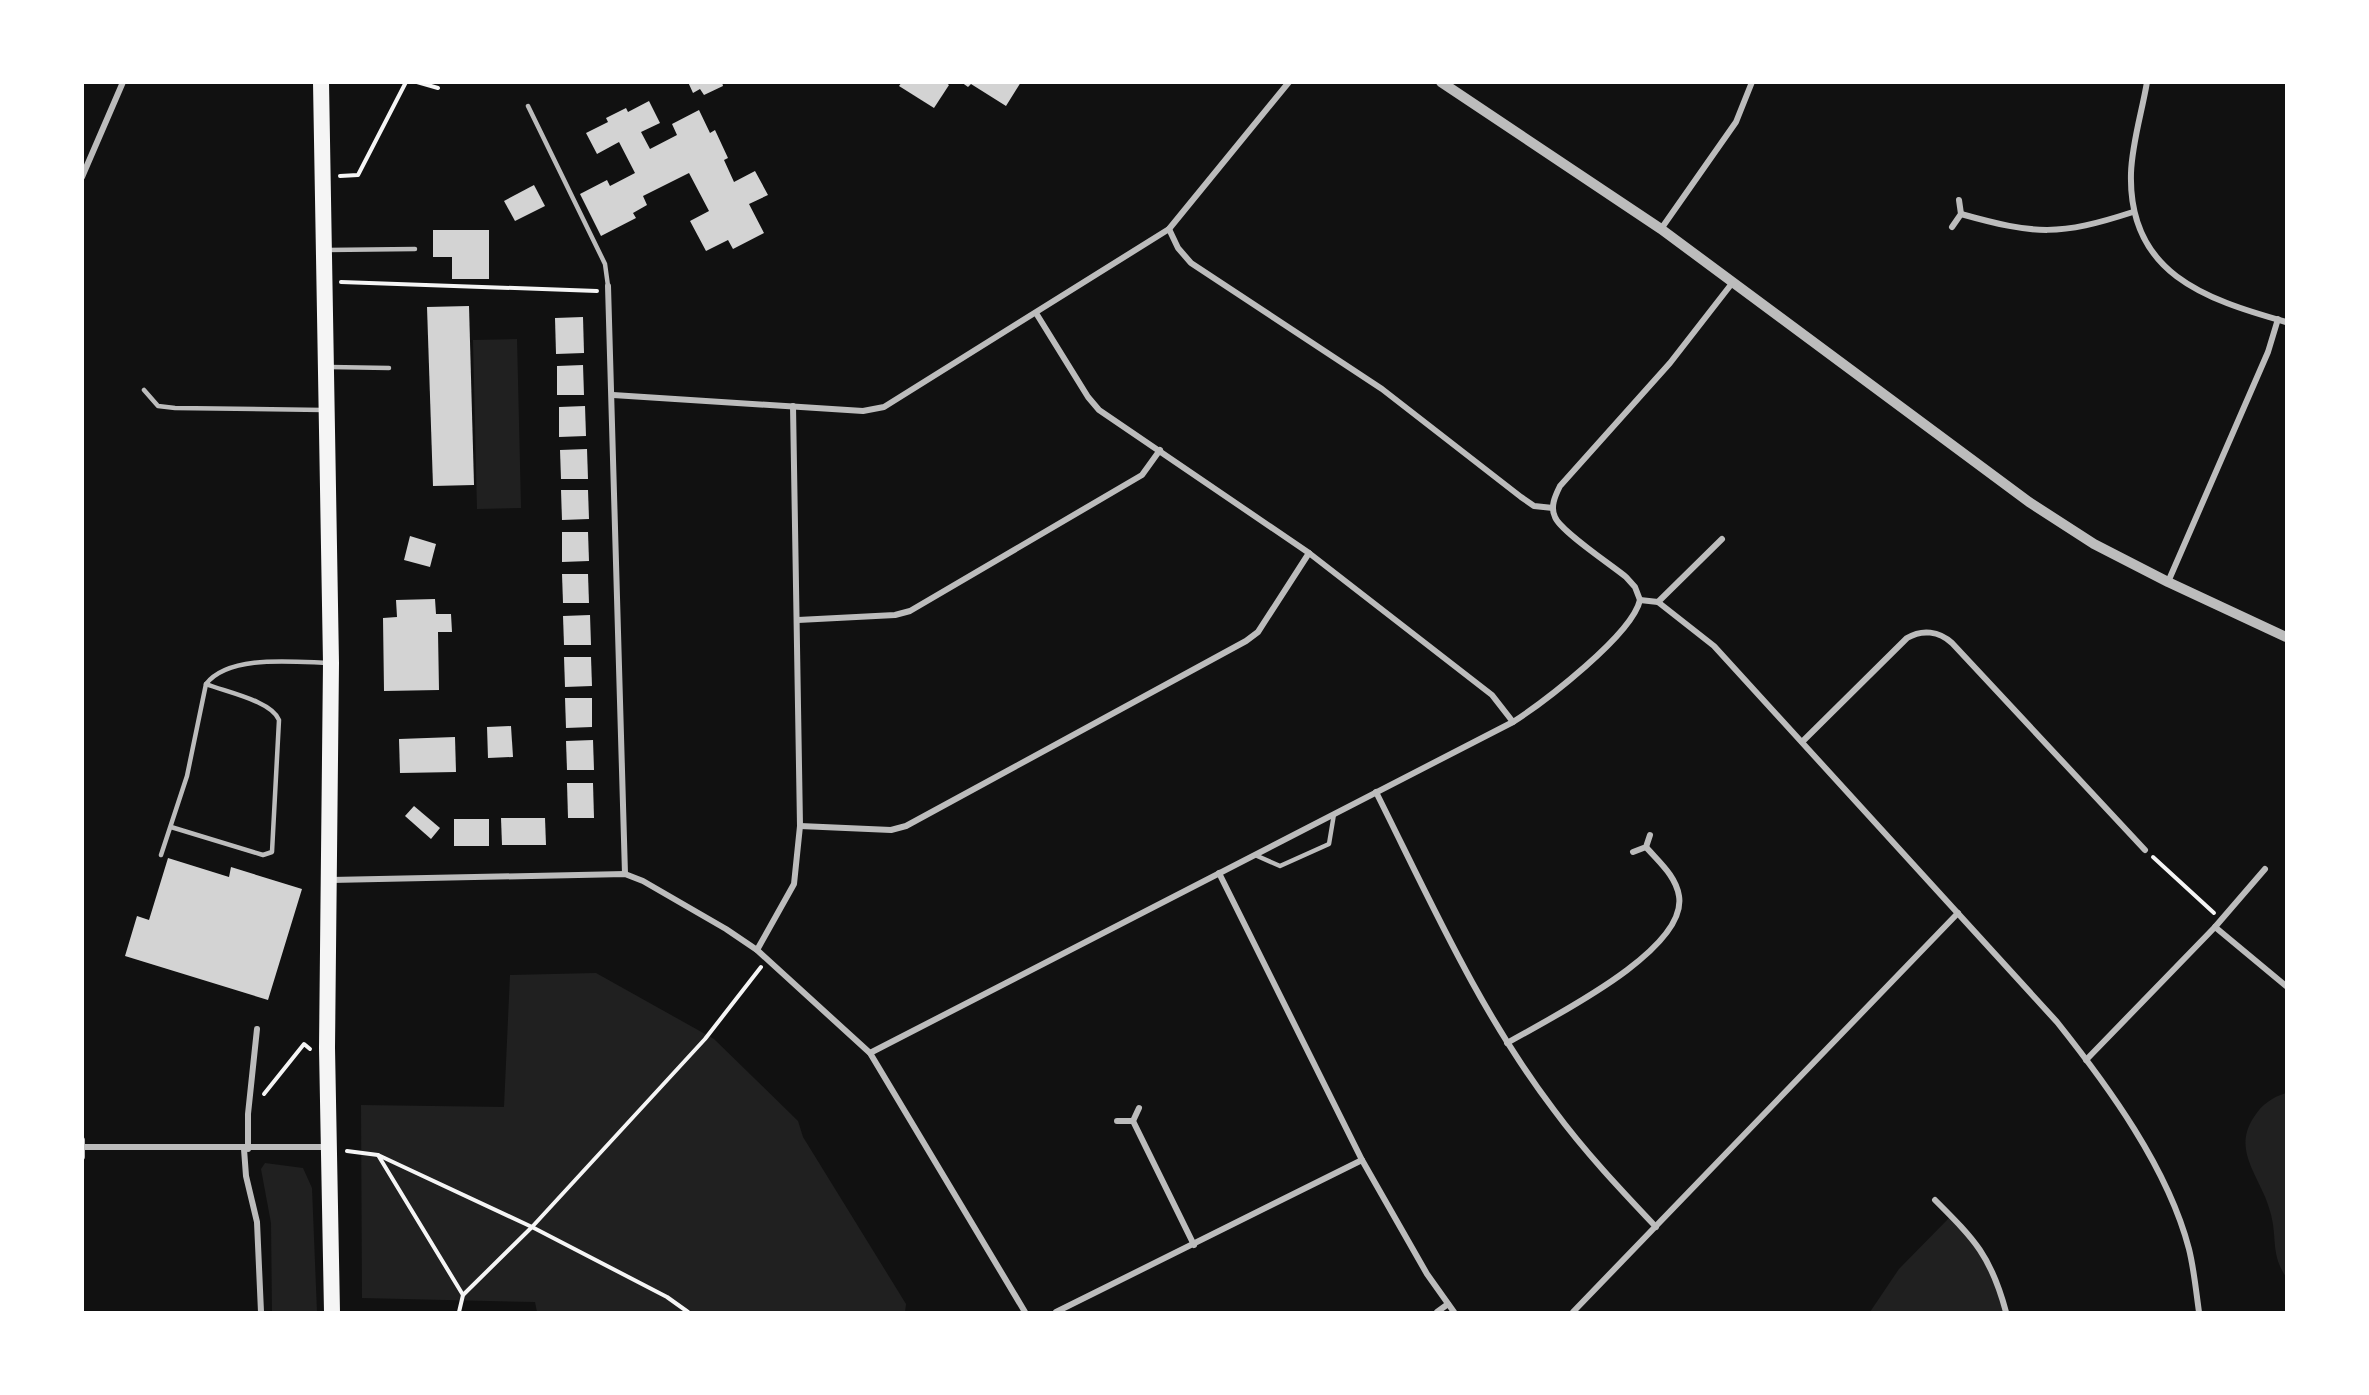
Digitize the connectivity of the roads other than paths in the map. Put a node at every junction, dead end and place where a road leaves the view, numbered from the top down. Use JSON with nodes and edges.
{"nodes":[{"id":1,"x":123,"y":82,"type":"edge"},
{"id":2,"x":321,"y":82,"type":"edge"},
{"id":3,"x":1289,"y":82,"type":"edge"},
{"id":4,"x":1441,"y":82,"type":"edge"},
{"id":5,"x":1752,"y":82,"type":"edge"},
{"id":6,"x":2147,"y":82,"type":"edge"},
{"id":7,"x":528,"y":106,"type":"dead end"},
{"id":8,"x":82,"y":177,"type":"edge"},
{"id":9,"x":1959,"y":200,"type":"dead end"},
{"id":10,"x":2133,"y":212,"type":"junction"},
{"id":11,"x":1961,"y":214,"type":"junction"},
{"id":12,"x":1952,"y":227,"type":"dead end"},
{"id":13,"x":1661,"y":229,"type":"junction"},
{"id":14,"x":1168,"y":230,"type":"junction"},
{"id":15,"x":415,"y":249,"type":"dead end"},
{"id":16,"x":325,"y":250,"type":"junction"},
{"id":17,"x":1733,"y":282,"type":"junction"},
{"id":18,"x":608,"y":289,"type":"joint"},
{"id":19,"x":1036,"y":313,"type":"junction"},
{"id":20,"x":2278,"y":319,"type":"junction"},
{"id":21,"x":2286,"y":321,"type":"edge"},
{"id":22,"x":328,"y":367,"type":"junction"},
{"id":23,"x":389,"y":368,"type":"dead end"},
{"id":24,"x":144,"y":390,"type":"dead end"},
{"id":25,"x":613,"y":395,"type":"junction"},
{"id":26,"x":793,"y":406,"type":"junction"},
{"id":27,"x":329,"y":410,"type":"junction"},
{"id":28,"x":1160,"y":450,"type":"junction"},
{"id":29,"x":1553,"y":508,"type":"junction"},
{"id":30,"x":1722,"y":539,"type":"dead end"},
{"id":31,"x":1309,"y":553,"type":"junction"},
{"id":32,"x":2168,"y":582,"type":"junction"},
{"id":33,"x":1640,"y":600,"type":"junction"},
{"id":34,"x":1658,"y":602,"type":"junction"},
{"id":35,"x":798,"y":620,"type":"junction"},
{"id":36,"x":2286,"y":638,"type":"edge"},
{"id":37,"x":331,"y":663,"type":"junction"},
{"id":38,"x":206,"y":684,"type":"junction"},
{"id":39,"x":1513,"y":722,"type":"junction"},
{"id":40,"x":1802,"y":742,"type":"junction"},
{"id":41,"x":1376,"y":792,"type":"junction"},
{"id":42,"x":1334,"y":814,"type":"junction"},
{"id":43,"x":800,"y":826,"type":"junction"},
{"id":44,"x":171,"y":827,"type":"junction"},
{"id":45,"x":1650,"y":835,"type":"dead end"},
{"id":46,"x":1646,"y":847,"type":"junction"},
{"id":47,"x":2145,"y":850,"type":"road end"},
{"id":48,"x":1633,"y":852,"type":"dead end"},
{"id":49,"x":161,"y":855,"type":"dead end"},
{"id":50,"x":1254,"y":855,"type":"junction"},
{"id":51,"x":2265,"y":869,"type":"dead end"},
{"id":52,"x":1219,"y":873,"type":"junction"},
{"id":53,"x":625,"y":874,"type":"junction"},
{"id":54,"x":328,"y":880,"type":"junction"},
{"id":55,"x":1958,"y":913,"type":"junction"},
{"id":56,"x":2215,"y":927,"type":"junction"},
{"id":57,"x":757,"y":950,"type":"junction"},
{"id":58,"x":2286,"y":986,"type":"edge"},
{"id":59,"x":257,"y":1029,"type":"dead end"},
{"id":60,"x":1507,"y":1042,"type":"junction"},
{"id":61,"x":870,"y":1053,"type":"junction"},
{"id":62,"x":2086,"y":1060,"type":"junction"},
{"id":63,"x":1139,"y":1108,"type":"dead end"},
{"id":64,"x":1132,"y":1121,"type":"junction"},
{"id":65,"x":1117,"y":1122,"type":"dead end"},
{"id":66,"x":82,"y":1140,"type":"edge"},
{"id":67,"x":83,"y":1147,"type":"edge"},
{"id":68,"x":327,"y":1147,"type":"junction"},
{"id":69,"x":246,"y":1149,"type":"junction"},
{"id":70,"x":82,"y":1157,"type":"edge"},
{"id":71,"x":1362,"y":1160,"type":"junction"},
{"id":72,"x":1935,"y":1200,"type":"dead end"},
{"id":73,"x":1656,"y":1227,"type":"junction"},
{"id":74,"x":1194,"y":1245,"type":"junction"},
{"id":75,"x":1448,"y":1304,"type":"junction"},
{"id":76,"x":261,"y":1312,"type":"edge"},
{"id":77,"x":332,"y":1312,"type":"edge"},
{"id":78,"x":1025,"y":1312,"type":"edge"},
{"id":79,"x":1056,"y":1312,"type":"edge"},
{"id":80,"x":1437,"y":1312,"type":"edge"},
{"id":81,"x":1454,"y":1312,"type":"edge"},
{"id":82,"x":1573,"y":1312,"type":"edge"},
{"id":83,"x":2006,"y":1312,"type":"edge"},
{"id":84,"x":2199,"y":1312,"type":"edge"}],
"edges":[{"from":1,"to":8,"type":"street"},
{"from":2,"to":16,"type":"highway"},
{"from":3,"to":14,"type":"street"},
{"from":4,"to":13,"type":"street"},
{"from":5,"to":13,"type":"street"},
{"from":6,"to":10,"type":"street"},
{"from":7,"to":18,"type":"lane"},
{"from":9,"to":11,"type":"street"},
{"from":10,"to":11,"type":"street"},
{"from":10,"to":20,"type":"street"},
{"from":11,"to":12,"type":"street"},
{"from":13,"to":17,"type":"street"},
{"from":14,"to":19,"type":"street"},
{"from":14,"to":29,"type":"street"},
{"from":15,"to":16,"type":"lane"},
{"from":16,"to":22,"type":"highway"},
{"from":17,"to":29,"type":"street"},
{"from":17,"to":32,"type":"street"},
{"from":18,"to":25,"type":"street"},
{"from":19,"to":26,"type":"street"},
{"from":19,"to":28,"type":"street"},
{"from":20,"to":21,"type":"street"},
{"from":20,"to":32,"type":"street"},
{"from":22,"to":23,"type":"lane"},
{"from":22,"to":27,"type":"highway"},
{"from":24,"to":27,"type":"lane"},
{"from":25,"to":26,"type":"street"},
{"from":25,"to":53,"type":"street"},
{"from":26,"to":35,"type":"street"},
{"from":27,"to":37,"type":"highway"},
{"from":28,"to":31,"type":"street"},
{"from":28,"to":35,"type":"street"},
{"from":29,"to":33,"type":"street"},
{"from":30,"to":34,"type":"street"},
{"from":31,"to":39,"type":"street"},
{"from":31,"to":43,"type":"street"},
{"from":32,"to":36,"type":"street"},
{"from":33,"to":34,"type":"street"},
{"from":33,"to":39,"type":"street"},
{"from":34,"to":40,"type":"street"},
{"from":35,"to":43,"type":"street"},
{"from":37,"to":38,"type":"lane"},
{"from":37,"to":54,"type":"highway"},
{"from":38,"to":44,"type":"lane"},
{"from":38,"to":44,"type":"lane"},
{"from":39,"to":41,"type":"street"},
{"from":40,"to":47,"type":"street"},
{"from":40,"to":55,"type":"street"},
{"from":41,"to":42,"type":"street"},
{"from":41,"to":60,"type":"street"},
{"from":42,"to":50,"type":"street"},
{"from":42,"to":50,"type":"lane"},
{"from":43,"to":57,"type":"street"},
{"from":44,"to":49,"type":"lane"},
{"from":45,"to":46,"type":"street"},
{"from":46,"to":48,"type":"street"},
{"from":46,"to":60,"type":"street"},
{"from":50,"to":52,"type":"street"},
{"from":51,"to":56,"type":"street"},
{"from":52,"to":61,"type":"street"},
{"from":52,"to":71,"type":"street"},
{"from":53,"to":54,"type":"street"},
{"from":53,"to":57,"type":"street"},
{"from":54,"to":68,"type":"highway"},
{"from":55,"to":62,"type":"street"},
{"from":55,"to":73,"type":"street"},
{"from":56,"to":58,"type":"street"},
{"from":56,"to":62,"type":"street"},
{"from":57,"to":61,"type":"street"},
{"from":59,"to":69,"type":"street"},
{"from":60,"to":73,"type":"street"},
{"from":61,"to":78,"type":"street"},
{"from":62,"to":84,"type":"street"},
{"from":63,"to":64,"type":"street"},
{"from":64,"to":65,"type":"street"},
{"from":64,"to":74,"type":"street"},
{"from":66,"to":67,"type":"street"},
{"from":67,"to":69,"type":"street"},
{"from":67,"to":70,"type":"street"},
{"from":68,"to":69,"type":"street"},
{"from":68,"to":77,"type":"highway"},
{"from":69,"to":76,"type":"street"},
{"from":71,"to":74,"type":"street"},
{"from":71,"to":75,"type":"street"},
{"from":72,"to":83,"type":"street"},
{"from":73,"to":82,"type":"street"},
{"from":74,"to":79,"type":"street"},
{"from":75,"to":80,"type":"street"},
{"from":75,"to":81,"type":"street"}]}
